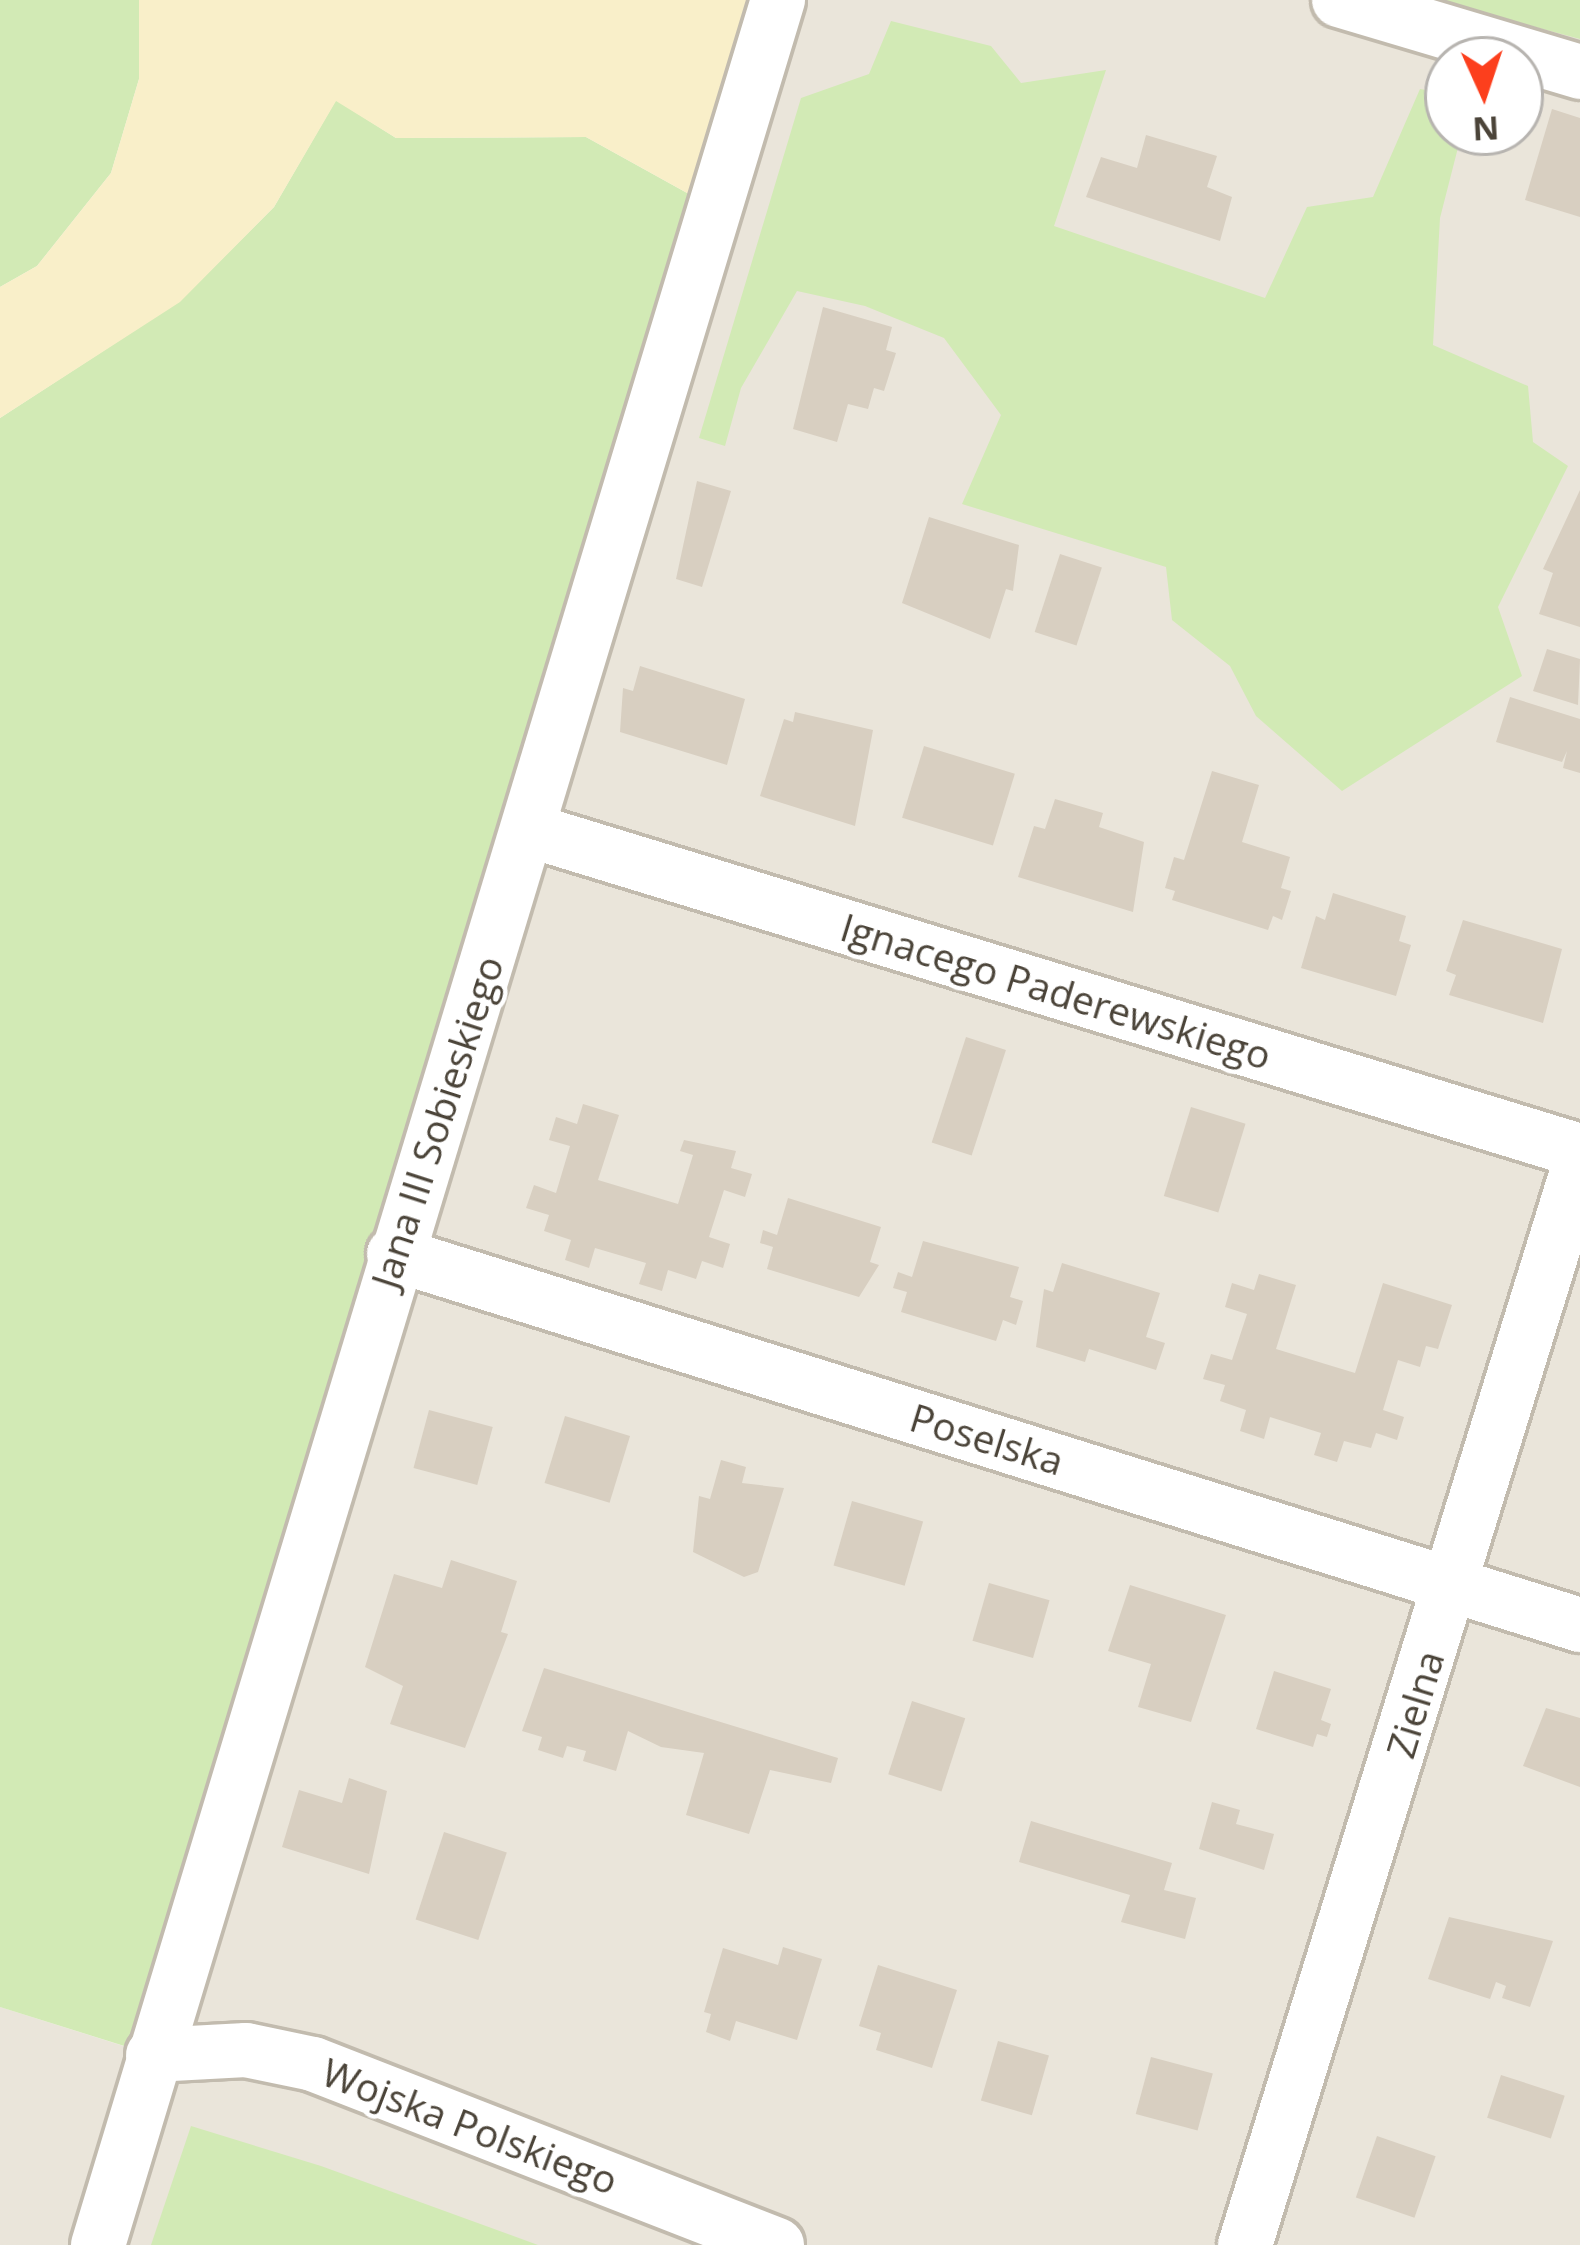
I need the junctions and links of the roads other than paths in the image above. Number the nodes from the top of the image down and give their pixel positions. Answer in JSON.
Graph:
{"nodes":[{"id":1,"x":778,"y":0,"type":"edge"},
{"id":2,"x":1339,"y":0,"type":"edge"},
{"id":3,"x":1580,"y":72,"type":"edge"},
{"id":4,"x":532,"y":831,"type":"junction"},
{"id":5,"x":1580,"y":1150,"type":"edge"},
{"id":6,"x":1580,"y":1162,"type":"edge"},
{"id":7,"x":394,"y":1254,"type":"junction"},
{"id":8,"x":1453,"y":1585,"type":"junction"},
{"id":9,"x":1580,"y":1625,"type":"edge"},
{"id":10,"x":153,"y":2055,"type":"junction"},
{"id":11,"x":98,"y":2245,"type":"edge"},
{"id":12,"x":777,"y":2245,"type":"edge"},
{"id":13,"x":1245,"y":2245,"type":"edge"}],
"edges":[{"from":1,"to":4,"type":"street","name":"Jana III Sobieskiego"},
{"from":2,"to":3,"type":"street"},
{"from":4,"to":5,"type":"street","name":"Ignacego Paderewskiego"},
{"from":4,"to":7,"type":"street","name":"Jana III Sobieskiego"},
{"from":6,"to":8,"type":"street","name":"Zielna"},
{"from":7,"to":8,"type":"street","name":"Poselska"},
{"from":7,"to":10,"type":"street","name":"Jana III Sobieskiego"},
{"from":8,"to":9,"type":"street","name":"Poselska"},
{"from":8,"to":13,"type":"street","name":"Zielna"},
{"from":10,"to":11,"type":"street","name":"Jana III Sobieskiego"},
{"from":10,"to":12,"type":"street","name":"Wojska Polskiego"}]}
